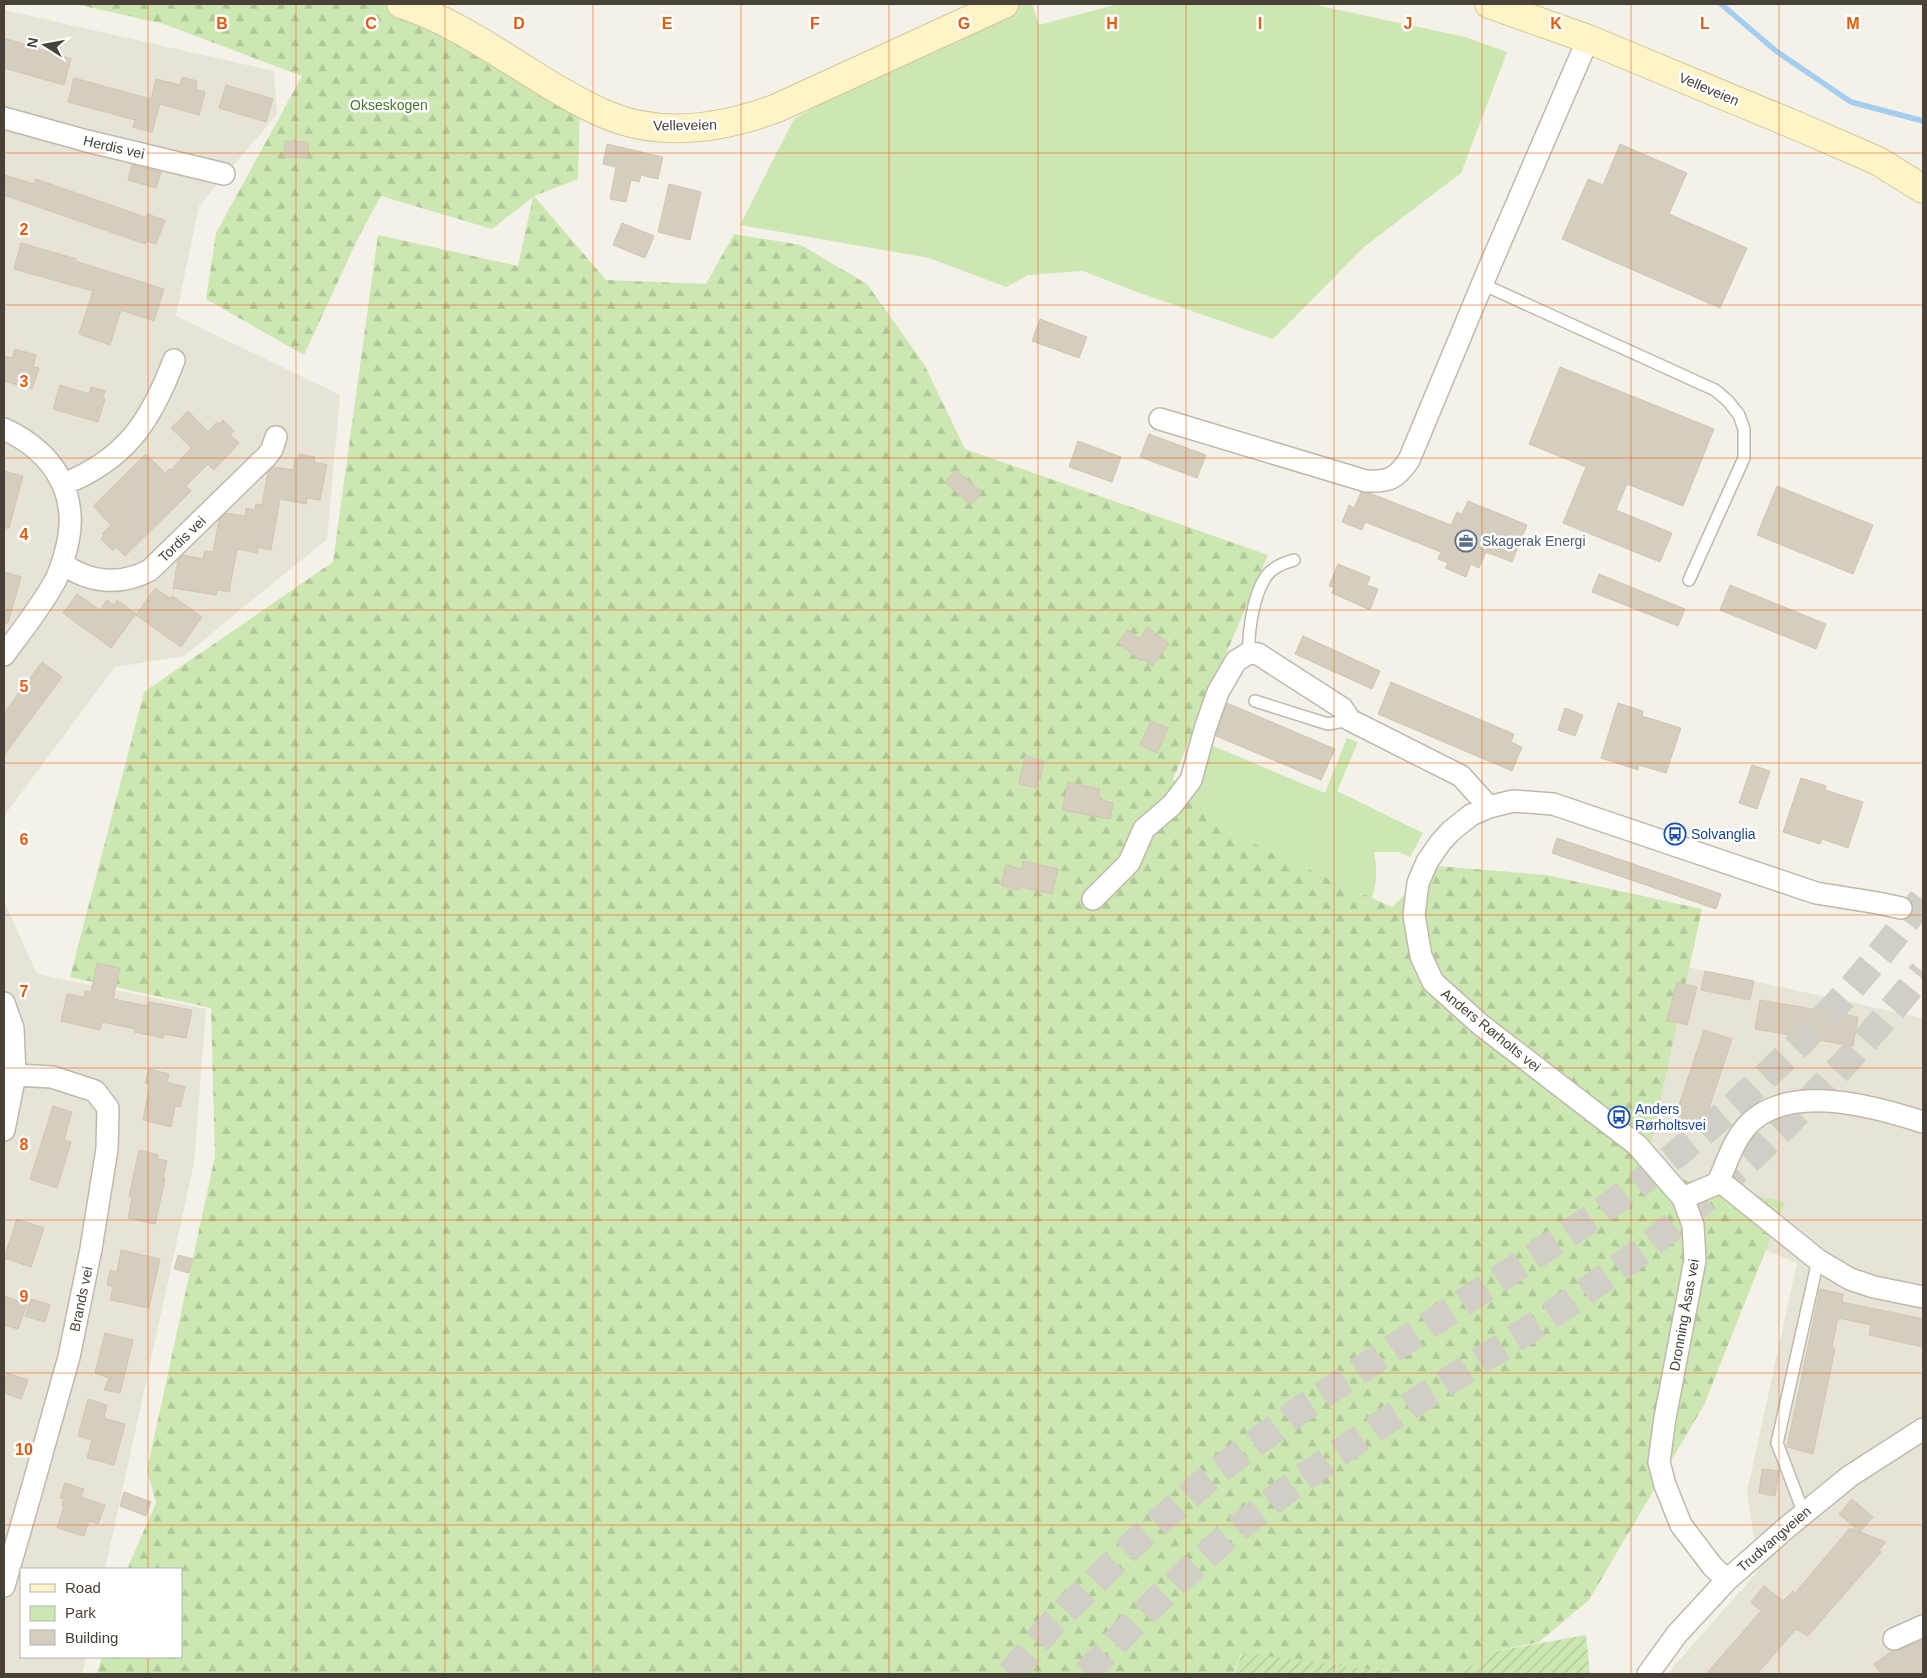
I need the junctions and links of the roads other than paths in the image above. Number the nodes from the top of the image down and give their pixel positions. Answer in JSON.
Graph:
{"nodes":[{"id":1,"x":401,"y":4,"type":"edge"},
{"id":2,"x":1004,"y":4,"type":"edge"},
{"id":3,"x":1489,"y":4,"type":"edge"},
{"id":4,"x":1588,"y":39,"type":"junction"},
{"id":5,"x":4,"y":118,"type":"edge"},
{"id":6,"x":224,"y":174,"type":"dead end"},
{"id":7,"x":1923,"y":189,"type":"edge"},
{"id":8,"x":1482,"y":284,"type":"junction"},
{"id":9,"x":174,"y":360,"type":"dead end"},
{"id":10,"x":1160,"y":419,"type":"dead end"},
{"id":11,"x":4,"y":429,"type":"edge"},
{"id":12,"x":276,"y":437,"type":"dead end"},
{"id":13,"x":64,"y":484,"type":"junction"},
{"id":14,"x":1294,"y":560,"type":"dead end"},
{"id":15,"x":62,"y":562,"type":"junction"},
{"id":16,"x":1689,"y":580,"type":"dead end"},
{"id":17,"x":1249,"y":653,"type":"junction"},
{"id":18,"x":4,"y":655,"type":"edge"},
{"id":19,"x":1255,"y":701,"type":"dead end"},
{"id":20,"x":1350,"y":720,"type":"junction"},
{"id":21,"x":1489,"y":807,"type":"junction"},
{"id":22,"x":1093,"y":900,"type":"dead end"},
{"id":23,"x":1901,"y":908,"type":"dead end"},
{"id":24,"x":4,"y":1003,"type":"edge"},
{"id":25,"x":15,"y":1075,"type":"junction"},
{"id":26,"x":1923,"y":1122,"type":"edge"},
{"id":27,"x":4,"y":1130,"type":"edge"},
{"id":28,"x":1683,"y":1198,"type":"junction"},
{"id":29,"x":1818,"y":1260,"type":"junction"},
{"id":30,"x":1923,"y":1297,"type":"edge"},
{"id":31,"x":1923,"y":1429,"type":"edge"},
{"id":32,"x":1804,"y":1514,"type":"junction"},
{"id":33,"x":1727,"y":1580,"type":"junction"},
{"id":34,"x":4,"y":1586,"type":"edge"},
{"id":35,"x":1923,"y":1626,"type":"edge"},
{"id":36,"x":1894,"y":1639,"type":"dead end"},
{"id":37,"x":1648,"y":1674,"type":"edge"}],
"edges":[{"from":1,"to":2,"type":"main road","name":"Velleveien"},
{"from":3,"to":4,"type":"main road","name":"Velleveien"},
{"from":4,"to":7,"type":"main road","name":"Velleveien"},
{"from":4,"to":8,"type":"street"},
{"from":5,"to":6,"type":"street","name":"Herdis vei"},
{"from":8,"to":10,"type":"street"},
{"from":8,"to":16,"type":"lane"},
{"from":9,"to":13,"type":"street"},
{"from":11,"to":13,"type":"street"},
{"from":12,"to":15,"type":"street","name":"Tordis vei"},
{"from":13,"to":15,"type":"street"},
{"from":14,"to":17,"type":"lane"},
{"from":15,"to":18,"type":"street"},
{"from":17,"to":20,"type":"street"},
{"from":17,"to":22,"type":"street"},
{"from":19,"to":20,"type":"lane"},
{"from":20,"to":21,"type":"street"},
{"from":21,"to":23,"type":"street","name":"Anders Rørholts vei"},
{"from":21,"to":28,"type":"street","name":"Anders Rørholts vei"},
{"from":24,"to":25,"type":"street"},
{"from":25,"to":27,"type":"street"},
{"from":25,"to":34,"type":"street","name":"Brands vei"},
{"from":26,"to":28,"type":"street"},
{"from":28,"to":29,"type":"street"},
{"from":28,"to":33,"type":"street","name":"Dronning Åsas vei"},
{"from":29,"to":30,"type":"street"},
{"from":29,"to":32,"type":"lane"},
{"from":31,"to":32,"type":"street","name":"Trudvangveien"},
{"from":32,"to":33,"type":"street","name":"Trudvangveien"},
{"from":33,"to":37,"type":"street","name":"Trudvangveien"},
{"from":35,"to":36,"type":"street"}]}
